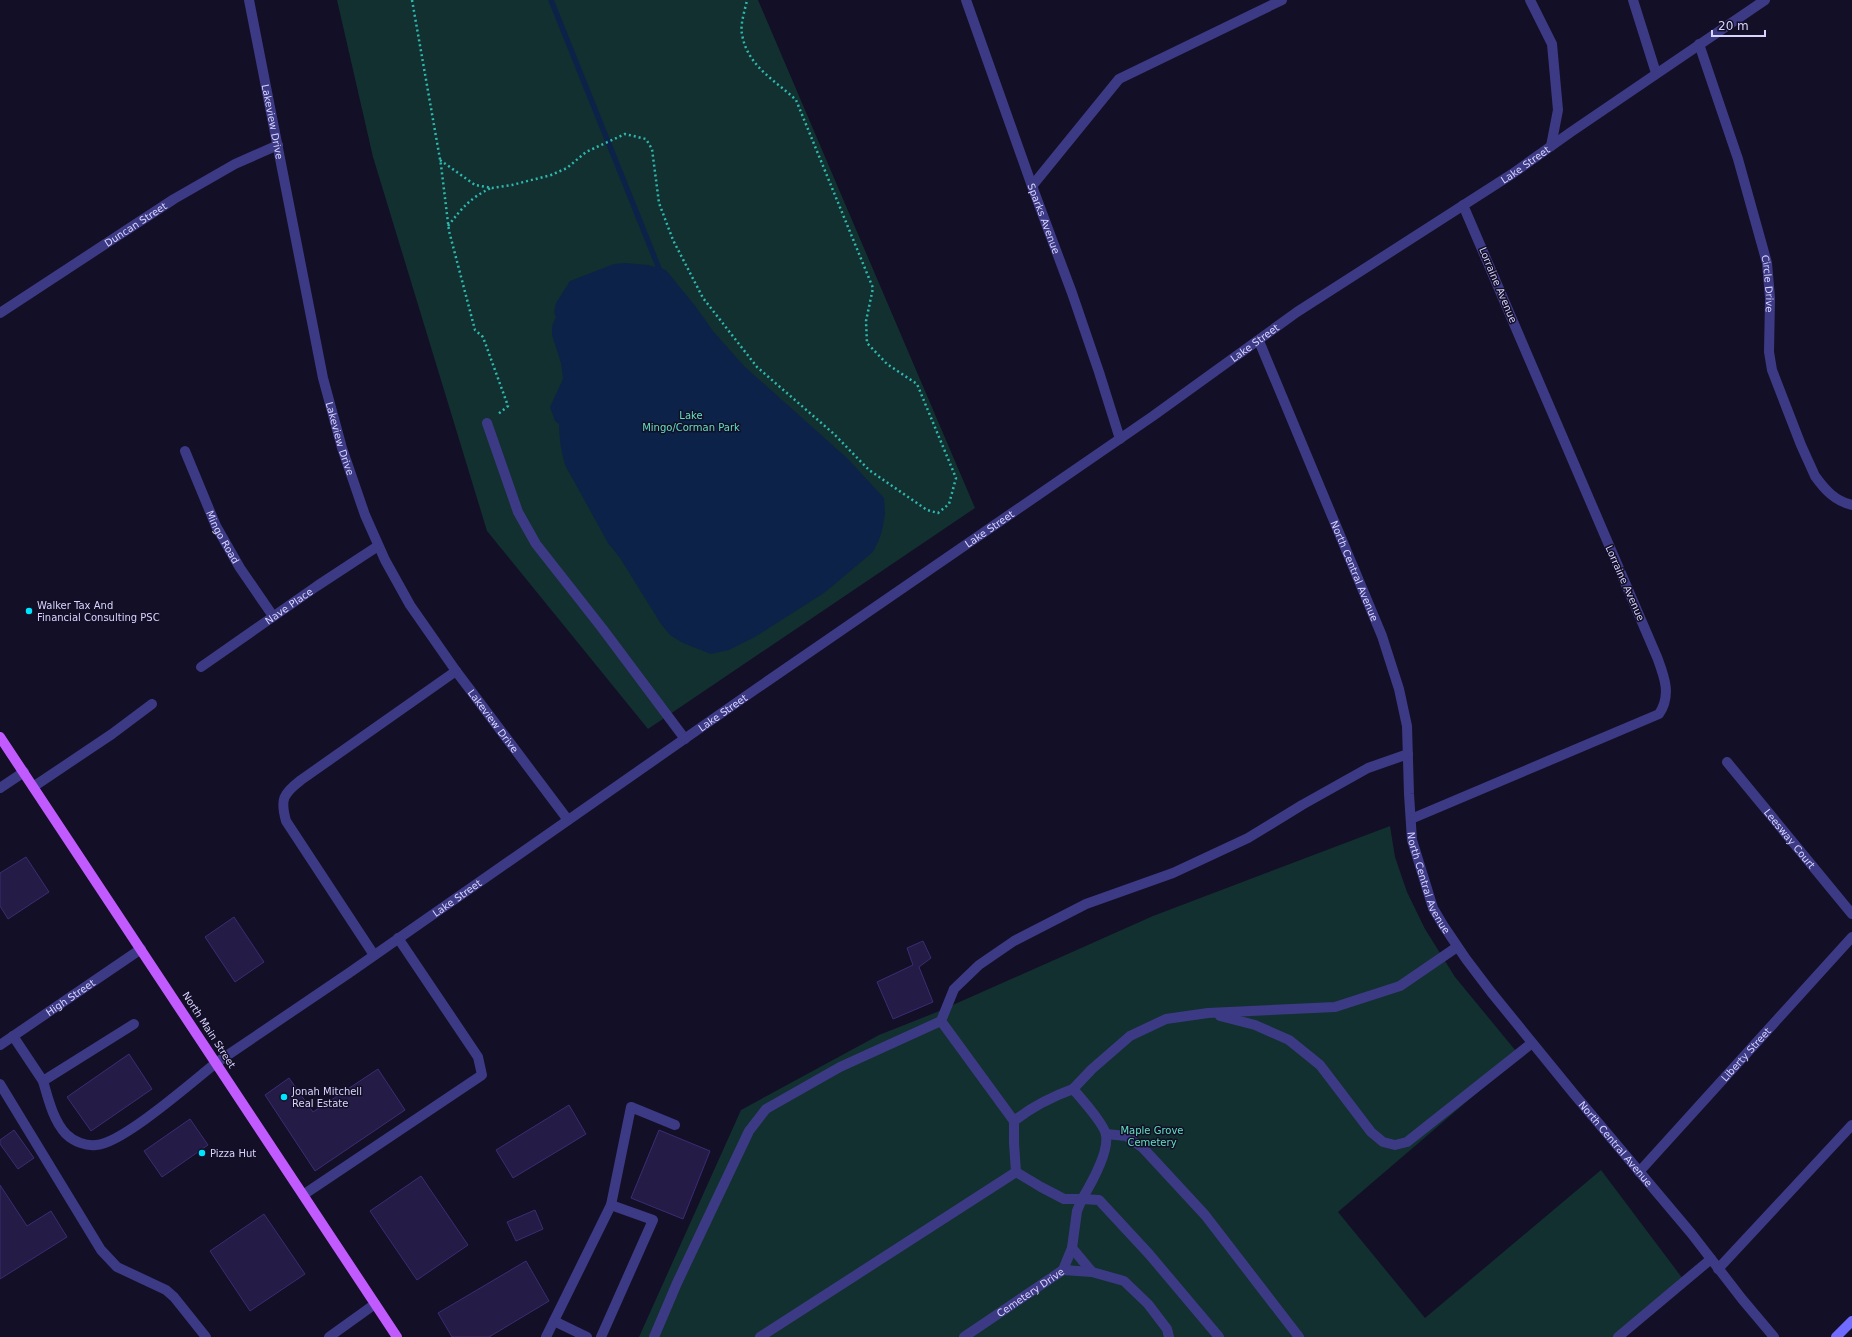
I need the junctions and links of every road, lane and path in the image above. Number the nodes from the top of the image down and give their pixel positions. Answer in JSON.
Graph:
{"nodes":[{"id":1,"x":249,"y":0,"type":"edge"},
{"id":2,"x":412,"y":0,"type":"edge"},
{"id":3,"x":747,"y":0,"type":"edge"},
{"id":4,"x":966,"y":0,"type":"edge"},
{"id":5,"x":1282,"y":0,"type":"edge"},
{"id":6,"x":1530,"y":0,"type":"edge"},
{"id":7,"x":1633,"y":0,"type":"edge"},
{"id":8,"x":1765,"y":0,"type":"edge"},
{"id":9,"x":1699,"y":44,"type":"junction"},
{"id":10,"x":1656,"y":73,"type":"junction"},
{"id":11,"x":278,"y":145,"type":"junction"},
{"id":12,"x":1552,"y":146,"type":"junction"},
{"id":13,"x":440,"y":160,"type":"junction"},
{"id":14,"x":1032,"y":186,"type":"junction"},
{"id":15,"x":492,"y":188,"type":"junction"},
{"id":16,"x":1463,"y":205,"type":"junction"},
{"id":17,"x":448,"y":226,"type":"junction"},
{"id":18,"x":0,"y":314,"type":"edge"},
{"id":19,"x":1258,"y":341,"type":"junction"},
{"id":20,"x":487,"y":423,"type":"joint"},
{"id":21,"x":1120,"y":439,"type":"junction"},
{"id":22,"x":185,"y":451,"type":"dead end"},
{"id":23,"x":1852,"y":505,"type":"edge"},
{"id":24,"x":378,"y":546,"type":"junction"},
{"id":25,"x":273,"y":616,"type":"junction"},
{"id":26,"x":201,"y":667,"type":"dead end"},
{"id":27,"x":456,"y":671,"type":"junction"},
{"id":28,"x":152,"y":704,"type":"dead end"},
{"id":29,"x":0,"y":737,"type":"edge"},
{"id":30,"x":685,"y":738,"type":"junction"},
{"id":31,"x":1408,"y":754,"type":"junction"},
{"id":32,"x":1727,"y":762,"type":"dead end"},
{"id":33,"x":24,"y":772,"type":"junction"},
{"id":34,"x":33,"y":787,"type":"junction"},
{"id":35,"x":0,"y":788,"type":"edge"},
{"id":36,"x":1411,"y":819,"type":"junction"},
{"id":37,"x":568,"y":820,"type":"junction"},
{"id":38,"x":1852,"y":914,"type":"edge"},
{"id":39,"x":1852,"y":937,"type":"edge"},
{"id":40,"x":398,"y":938,"type":"junction"},
{"id":41,"x":1457,"y":947,"type":"junction"},
{"id":42,"x":141,"y":949,"type":"junction"},
{"id":43,"x":374,"y":955,"type":"junction"},
{"id":44,"x":1208,"y":1013,"type":"junction"},
{"id":45,"x":942,"y":1021,"type":"junction"},
{"id":46,"x":134,"y":1024,"type":"dead end"},
{"id":47,"x":13,"y":1036,"type":"junction"},
{"id":48,"x":1532,"y":1043,"type":"junction"},
{"id":49,"x":0,"y":1045,"type":"edge"},
{"id":50,"x":216,"y":1062,"type":"junction"},
{"id":51,"x":43,"y":1081,"type":"junction"},
{"id":52,"x":0,"y":1084,"type":"edge"},
{"id":53,"x":1073,"y":1089,"type":"junction"},
{"id":54,"x":1014,"y":1121,"type":"junction"},
{"id":55,"x":676,"y":1125,"type":"dead end"},
{"id":56,"x":1852,"y":1125,"type":"edge"},
{"id":57,"x":1106,"y":1134,"type":"junction"},
{"id":58,"x":1016,"y":1172,"type":"junction"},
{"id":59,"x":1639,"y":1172,"type":"junction"},
{"id":60,"x":303,"y":1195,"type":"junction"},
{"id":61,"x":1082,"y":1199,"type":"junction"},
{"id":62,"x":611,"y":1205,"type":"junction"},
{"id":63,"x":1072,"y":1248,"type":"junction"},
{"id":64,"x":1711,"y":1260,"type":"junction"},
{"id":65,"x":1718,"y":1269,"type":"junction"},
{"id":66,"x":1062,"y":1270,"type":"junction"},
{"id":67,"x":1092,"y":1272,"type":"junction"},
{"id":68,"x":375,"y":1304,"type":"junction"},
{"id":69,"x":554,"y":1321,"type":"junction"},
{"id":70,"x":1852,"y":1321,"type":"edge"},
{"id":71,"x":206,"y":1337,"type":"edge"},
{"id":72,"x":329,"y":1337,"type":"edge"},
{"id":73,"x":397,"y":1337,"type":"edge"},
{"id":74,"x":546,"y":1337,"type":"edge"},
{"id":75,"x":587,"y":1337,"type":"edge"},
{"id":76,"x":601,"y":1337,"type":"edge"},
{"id":77,"x":654,"y":1337,"type":"edge"},
{"id":78,"x":760,"y":1337,"type":"edge"},
{"id":79,"x":964,"y":1337,"type":"edge"},
{"id":80,"x":1169,"y":1337,"type":"edge"},
{"id":81,"x":1219,"y":1337,"type":"edge"},
{"id":82,"x":1299,"y":1337,"type":"edge"},
{"id":83,"x":1618,"y":1337,"type":"edge"},
{"id":84,"x":1774,"y":1337,"type":"edge"},
{"id":85,"x":1836,"y":1337,"type":"edge"}],
"edges":[{"from":1,"to":11,"type":"street","name":"Lakeview Drive"},
{"from":2,"to":13,"type":"path"},
{"from":3,"to":15,"type":"path"},
{"from":4,"to":14,"type":"street","name":"Sparks Avenue"},
{"from":5,"to":14,"type":"street"},
{"from":6,"to":12,"type":"street"},
{"from":7,"to":10,"type":"street"},
{"from":8,"to":9,"type":"street","name":"Lake Street"},
{"from":9,"to":10,"type":"street","name":"Lake Street"},
{"from":9,"to":23,"type":"street","name":"Circle Drive"},
{"from":10,"to":12,"type":"street","name":"Lake Street"},
{"from":11,"to":18,"type":"street","name":"Duncan Street"},
{"from":11,"to":24,"type":"street","name":"Lakeview Drive"},
{"from":12,"to":16,"type":"street","name":"Lake Street"},
{"from":13,"to":15,"type":"path"},
{"from":13,"to":17,"type":"path"},
{"from":14,"to":21,"type":"street","name":"Sparks Avenue"},
{"from":15,"to":17,"type":"path"},
{"from":16,"to":19,"type":"street","name":"Lake Street"},
{"from":16,"to":36,"type":"street","name":"Lorraine Avenue"},
{"from":17,"to":20,"type":"path"},
{"from":19,"to":21,"type":"street","name":"Lake Street"},
{"from":19,"to":31,"type":"street","name":"North Central Avenue"},
{"from":20,"to":30,"type":"street"},
{"from":21,"to":30,"type":"street","name":"Lake Street"},
{"from":22,"to":25,"type":"street","name":"Mingo Road"},
{"from":24,"to":25,"type":"street","name":"Nave Place"},
{"from":24,"to":27,"type":"street","name":"Lakeview Drive"},
{"from":25,"to":26,"type":"street","name":"Nave Place"},
{"from":27,"to":37,"type":"street","name":"Lakeview Drive"},
{"from":27,"to":43,"type":"street"},
{"from":28,"to":34,"type":"street"},
{"from":29,"to":33,"type":"main road","name":"North Main Street"},
{"from":30,"to":37,"type":"street","name":"Lake Street"},
{"from":31,"to":36,"type":"street","name":"North Central Avenue"},
{"from":31,"to":45,"type":"street"},
{"from":32,"to":38,"type":"street","name":"Leesway Court"},
{"from":33,"to":34,"type":"main road","name":"North Main Street"},
{"from":33,"to":35,"type":"street"},
{"from":34,"to":42,"type":"main road","name":"North Main Street"},
{"from":36,"to":41,"type":"street","name":"North Central Avenue"},
{"from":37,"to":40,"type":"street","name":"Lake Street"},
{"from":39,"to":59,"type":"street","name":"Liberty Street"},
{"from":40,"to":43,"type":"street","name":"Lake Street"},
{"from":40,"to":60,"type":"street"},
{"from":41,"to":44,"type":"street"},
{"from":41,"to":48,"type":"street","name":"North Central Avenue"},
{"from":42,"to":47,"type":"street","name":"High Street"},
{"from":42,"to":50,"type":"main road","name":"North Main Street"},
{"from":43,"to":50,"type":"street","name":"Lake Street"},
{"from":44,"to":48,"type":"street"},
{"from":44,"to":53,"type":"street"},
{"from":45,"to":54,"type":"street"},
{"from":45,"to":77,"type":"street"},
{"from":46,"to":51,"type":"street"},
{"from":47,"to":49,"type":"street","name":"High Street"},
{"from":47,"to":51,"type":"street","name":"Lake Street"},
{"from":48,"to":59,"type":"street","name":"North Central Avenue"},
{"from":50,"to":51,"type":"street","name":"Lake Street"},
{"from":50,"to":60,"type":"main road","name":"North Main Street"},
{"from":52,"to":71,"type":"street"},
{"from":53,"to":54,"type":"street"},
{"from":53,"to":57,"type":"street"},
{"from":54,"to":58,"type":"street"},
{"from":55,"to":62,"type":"street"},
{"from":56,"to":65,"type":"street"},
{"from":57,"to":61,"type":"street"},
{"from":57,"to":82,"type":"street"},
{"from":58,"to":61,"type":"street"},
{"from":58,"to":78,"type":"street"},
{"from":59,"to":64,"type":"street","name":"North Central Avenue"},
{"from":60,"to":68,"type":"main road","name":"North Main Street"},
{"from":61,"to":63,"type":"street"},
{"from":61,"to":81,"type":"street"},
{"from":62,"to":69,"type":"street"},
{"from":62,"to":76,"type":"street"},
{"from":63,"to":66,"type":"street"},
{"from":63,"to":67,"type":"street"},
{"from":64,"to":65,"type":"street","name":"North Central Avenue"},
{"from":64,"to":83,"type":"street"},
{"from":65,"to":84,"type":"street","name":"North Central Avenue"},
{"from":66,"to":67,"type":"street","name":"Cemetery Drive"},
{"from":66,"to":79,"type":"street","name":"Cemetery Drive"},
{"from":67,"to":80,"type":"street","name":"Cemetery Drive"},
{"from":68,"to":72,"type":"street"},
{"from":68,"to":73,"type":"main road","name":"North Main Street"},
{"from":69,"to":74,"type":"street"},
{"from":69,"to":75,"type":"street"},
{"from":70,"to":85,"type":"main road"}]}
